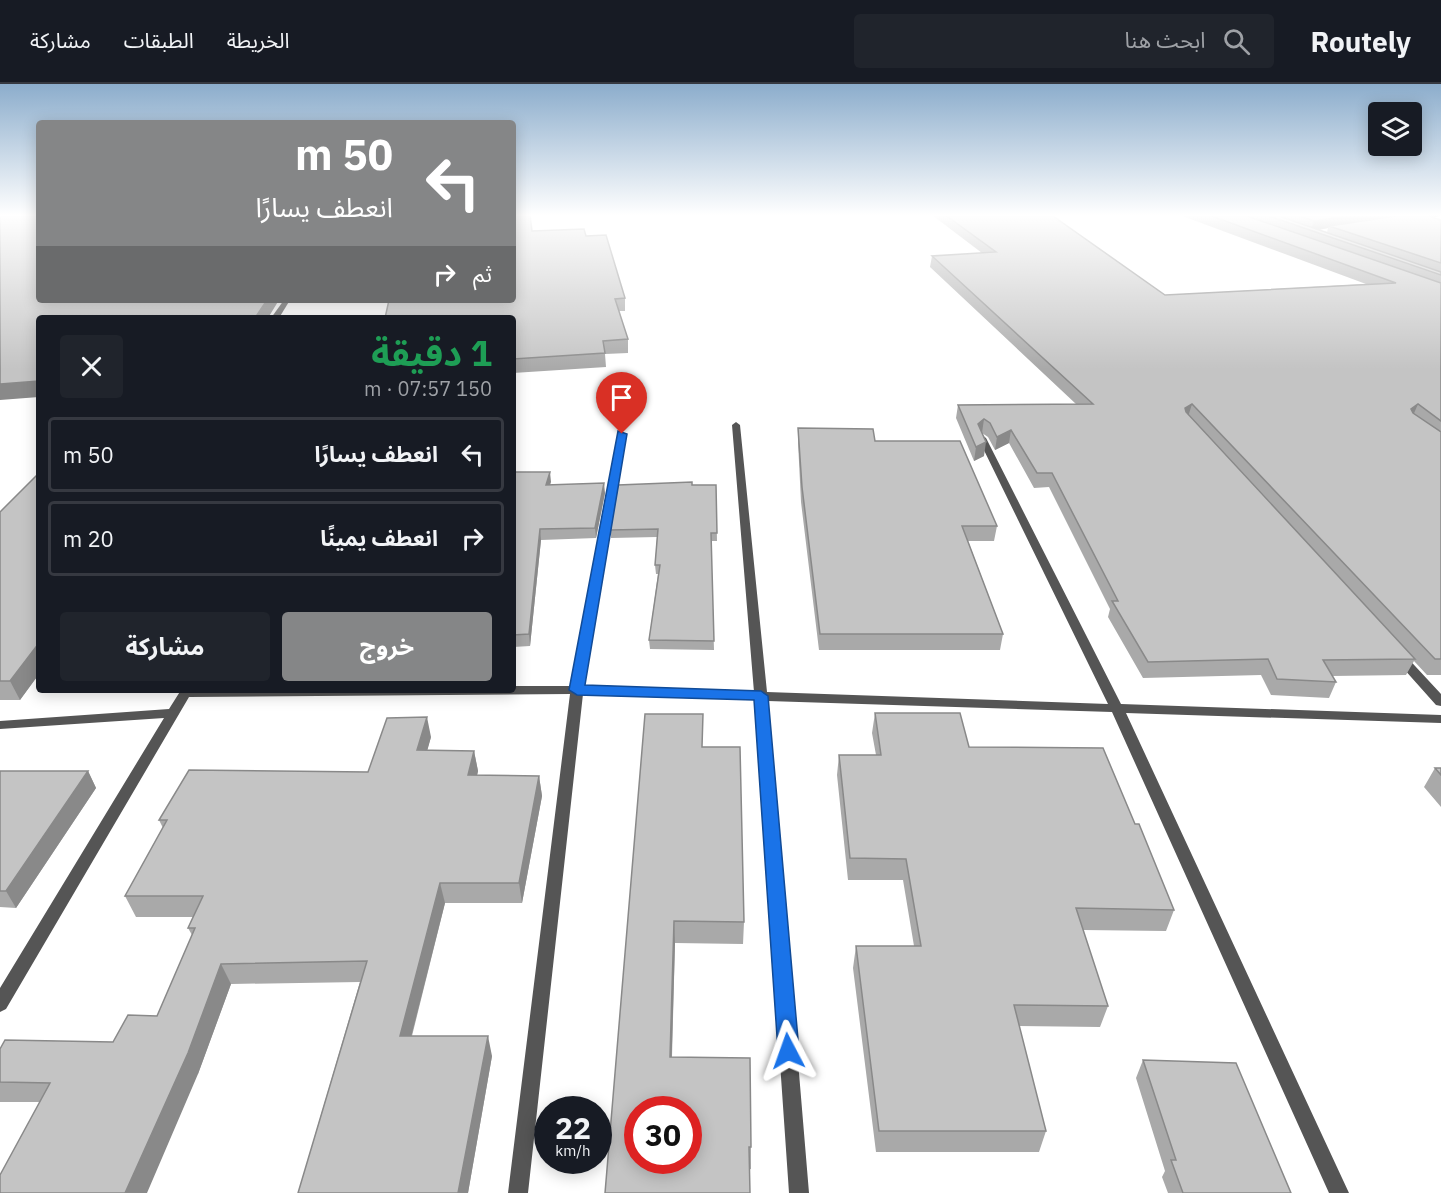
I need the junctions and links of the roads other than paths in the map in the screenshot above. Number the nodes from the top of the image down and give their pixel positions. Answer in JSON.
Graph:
{"nodes":[{"id":1,"x":736,"y":425,"type":"dead end"},
{"id":2,"x":622,"y":434,"type":"dead end"},
{"id":3,"x":982,"y":438,"type":"edge"},
{"id":4,"x":1393,"y":650,"type":"edge"},
{"id":5,"x":516,"y":690,"type":"edge"},
{"id":6,"x":577,"y":690,"type":"junction"},
{"id":7,"x":185,"y":693,"type":"edge"},
{"id":8,"x":761,"y":696,"type":"junction"},
{"id":9,"x":1441,"y":702,"type":"edge"},
{"id":10,"x":1118,"y":710,"type":"junction"},
{"id":11,"x":173,"y":713,"type":"junction"},
{"id":12,"x":1441,"y":719,"type":"edge"},
{"id":13,"x":0,"y":725,"type":"edge"},
{"id":14,"x":0,"y":1004,"type":"edge"},
{"id":15,"x":518,"y":1193,"type":"edge"},
{"id":16,"x":799,"y":1193,"type":"edge"},
{"id":17,"x":1339,"y":1193,"type":"edge"}],
"edges":[{"from":1,"to":8,"type":"street"},
{"from":2,"to":6,"type":"street"},
{"from":3,"to":10,"type":"street"},
{"from":4,"to":9,"type":"street"},
{"from":5,"to":6,"type":"street"},
{"from":6,"to":8,"type":"street"},
{"from":6,"to":15,"type":"street"},
{"from":7,"to":11,"type":"street"},
{"from":8,"to":10,"type":"street"},
{"from":8,"to":16,"type":"street"},
{"from":10,"to":12,"type":"street"},
{"from":10,"to":17,"type":"street"},
{"from":11,"to":13,"type":"street"},
{"from":11,"to":14,"type":"street"}]}
